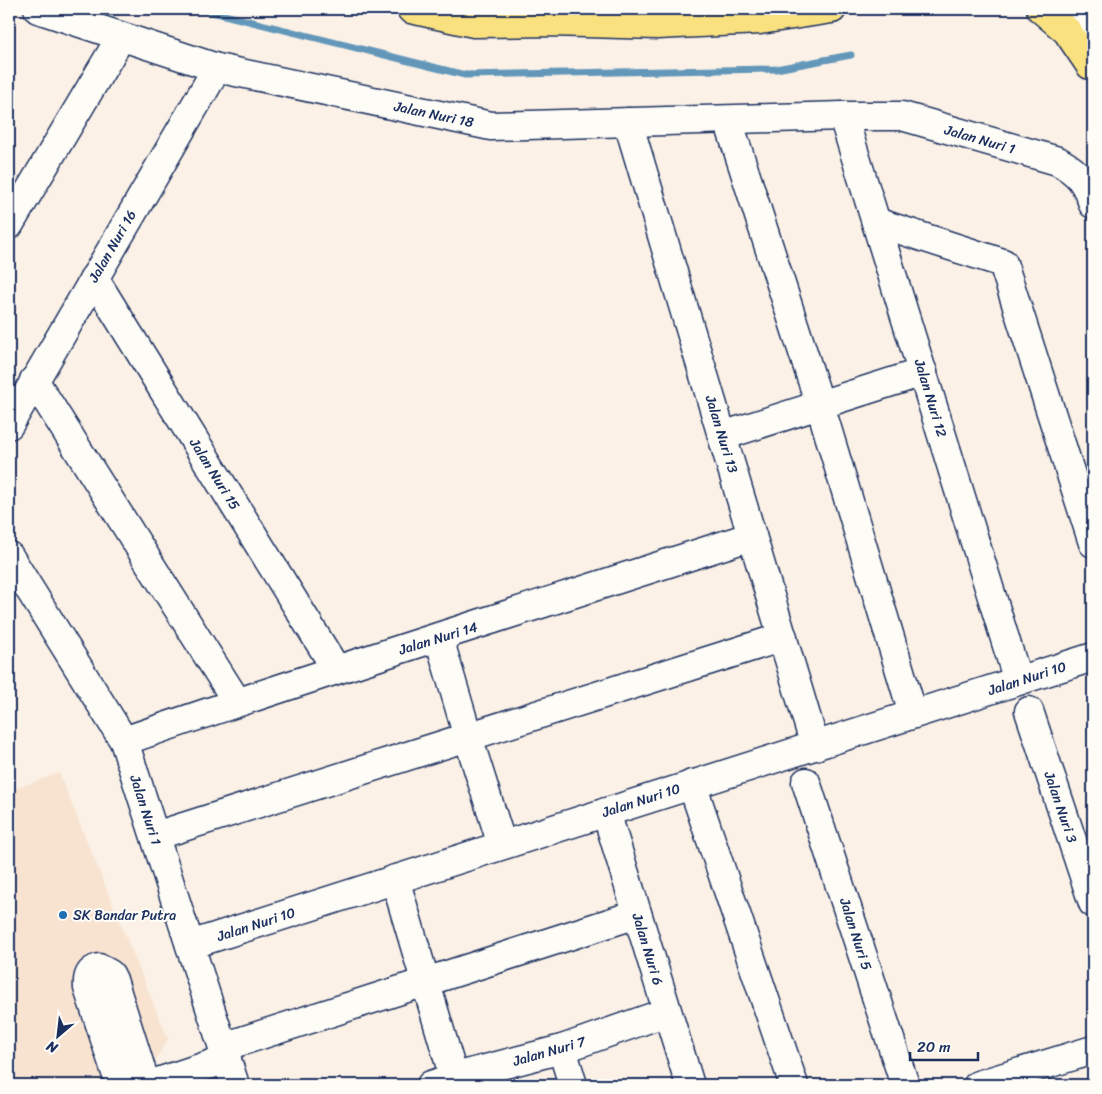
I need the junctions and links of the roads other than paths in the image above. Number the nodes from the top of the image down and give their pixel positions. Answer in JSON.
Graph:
{"nodes":[{"id":1,"x":38,"y":9,"type":"edge"},
{"id":2,"x":411,"y":9,"type":"edge"},
{"id":3,"x":832,"y":9,"type":"edge"},
{"id":4,"x":1041,"y":9,"type":"edge"},
{"id":5,"x":1073,"y":9,"type":"edge"},
{"id":6,"x":121,"y":37,"type":"junction"},
{"id":7,"x":217,"y":68,"type":"junction"},
{"id":8,"x":1091,"y":68,"type":"edge"},
{"id":9,"x":843,"y":116,"type":"junction"},
{"id":10,"x":728,"y":120,"type":"junction"},
{"id":11,"x":628,"y":122,"type":"junction"},
{"id":12,"x":1093,"y":204,"type":"edge"},
{"id":13,"x":876,"y":222,"type":"junction"},
{"id":14,"x":9,"y":226,"type":"edge"},
{"id":15,"x":94,"y":278,"type":"junction"},
{"id":16,"x":923,"y":372,"type":"junction"},
{"id":17,"x":34,"y":380,"type":"junction"},
{"id":18,"x":820,"y":405,"type":"junction"},
{"id":19,"x":9,"y":425,"type":"edge"},
{"id":20,"x":722,"y":436,"type":"junction"},
{"id":21,"x":752,"y":536,"type":"junction"},
{"id":22,"x":1093,"y":543,"type":"edge"},
{"id":23,"x":9,"y":556,"type":"edge"},
{"id":24,"x":783,"y":637,"type":"junction"},
{"id":25,"x":439,"y":638,"type":"junction"},
{"id":26,"x":1093,"y":657,"type":"edge"},
{"id":27,"x":336,"y":669,"type":"junction"},
{"id":28,"x":1018,"y":681,"type":"junction"},
{"id":29,"x":237,"y":702,"type":"junction"},
{"id":30,"x":1028,"y":711,"type":"dead end"},
{"id":31,"x":913,"y":714,"type":"junction"},
{"id":32,"x":468,"y":737,"type":"junction"},
{"id":33,"x":124,"y":741,"type":"junction"},
{"id":34,"x":816,"y":746,"type":"junction"},
{"id":35,"x":806,"y":782,"type":"dead end"},
{"id":36,"x":692,"y":784,"type":"junction"},
{"id":37,"x":606,"y":812,"type":"junction"},
{"id":38,"x":155,"y":836,"type":"junction"},
{"id":39,"x":502,"y":845,"type":"junction"},
{"id":40,"x":395,"y":879,"type":"junction"},
{"id":41,"x":1093,"y":903,"type":"edge"},
{"id":42,"x":637,"y":914,"type":"junction"},
{"id":43,"x":190,"y":945,"type":"junction"},
{"id":44,"x":426,"y":982,"type":"junction"},
{"id":45,"x":667,"y":1012,"type":"junction"},
{"id":46,"x":562,"y":1049,"type":"junction"},
{"id":47,"x":1093,"y":1050,"type":"edge"},
{"id":48,"x":225,"y":1053,"type":"junction"},
{"id":49,"x":451,"y":1081,"type":"edge"},
{"id":50,"x":120,"y":1085,"type":"edge"},
{"id":51,"x":147,"y":1085,"type":"edge"},
{"id":52,"x":235,"y":1085,"type":"edge"},
{"id":53,"x":573,"y":1085,"type":"edge"},
{"id":54,"x":690,"y":1085,"type":"edge"},
{"id":55,"x":794,"y":1085,"type":"edge"},
{"id":56,"x":905,"y":1085,"type":"edge"},
{"id":57,"x":978,"y":1085,"type":"edge"}],
"edges":[{"from":1,"to":6,"type":"street","name":"Jalan Nuri 18"},
{"from":2,"to":3,"type":"main road"},
{"from":4,"to":8,"type":"main road"},
{"from":5,"to":8,"type":"street"},
{"from":6,"to":7,"type":"street","name":"Jalan Nuri 18"},
{"from":6,"to":14,"type":"street"},
{"from":7,"to":11,"type":"street","name":"Jalan Nuri 18"},
{"from":7,"to":15,"type":"street","name":"Jalan Nuri 16"},
{"from":9,"to":10,"type":"street","name":"Jalan Nuri 18"},
{"from":9,"to":12,"type":"street","name":"Jalan Nuri 1"},
{"from":9,"to":13,"type":"street","name":"Jalan Nuri 12"},
{"from":10,"to":11,"type":"street","name":"Jalan Nuri 18"},
{"from":10,"to":18,"type":"street"},
{"from":11,"to":20,"type":"street","name":"Jalan Nuri 13"},
{"from":13,"to":16,"type":"street","name":"Jalan Nuri 12"},
{"from":13,"to":22,"type":"street"},
{"from":15,"to":17,"type":"street","name":"Jalan Nuri 16"},
{"from":15,"to":27,"type":"street","name":"Jalan Nuri 15"},
{"from":16,"to":18,"type":"street"},
{"from":16,"to":28,"type":"street","name":"Jalan Nuri 12"},
{"from":17,"to":19,"type":"street","name":"Jalan Nuri 16"},
{"from":17,"to":29,"type":"street"},
{"from":18,"to":20,"type":"street"},
{"from":18,"to":31,"type":"street"},
{"from":20,"to":21,"type":"street","name":"Jalan Nuri 13"},
{"from":21,"to":24,"type":"street","name":"Jalan Nuri 13"},
{"from":21,"to":25,"type":"street","name":"Jalan Nuri 14"},
{"from":23,"to":33,"type":"street","name":"Jalan Nuri 1"},
{"from":24,"to":32,"type":"street"},
{"from":24,"to":34,"type":"street","name":"Jalan Nuri 13"},
{"from":25,"to":27,"type":"street","name":"Jalan Nuri 14"},
{"from":25,"to":32,"type":"street"},
{"from":26,"to":28,"type":"street","name":"Jalan Nuri 10"},
{"from":27,"to":29,"type":"street","name":"Jalan Nuri 14"},
{"from":28,"to":31,"type":"street","name":"Jalan Nuri 10"},
{"from":29,"to":33,"type":"street","name":"Jalan Nuri 14"},
{"from":30,"to":41,"type":"street","name":"Jalan Nuri 3"},
{"from":31,"to":34,"type":"street","name":"Jalan Nuri 10"},
{"from":32,"to":38,"type":"street"},
{"from":32,"to":39,"type":"street"},
{"from":33,"to":38,"type":"street","name":"Jalan Nuri 1"},
{"from":34,"to":36,"type":"street","name":"Jalan Nuri 10"},
{"from":35,"to":56,"type":"street","name":"Jalan Nuri 5"},
{"from":36,"to":37,"type":"street","name":"Jalan Nuri 10"},
{"from":36,"to":55,"type":"street"},
{"from":37,"to":39,"type":"street","name":"Jalan Nuri 10"},
{"from":37,"to":42,"type":"street","name":"Jalan Nuri 6"},
{"from":38,"to":43,"type":"street","name":"Jalan Nuri 1"},
{"from":39,"to":40,"type":"street","name":"Jalan Nuri 10"},
{"from":40,"to":43,"type":"street","name":"Jalan Nuri 10"},
{"from":40,"to":44,"type":"street"},
{"from":42,"to":44,"type":"street"},
{"from":42,"to":45,"type":"street","name":"Jalan Nuri 6"},
{"from":43,"to":48,"type":"street","name":"Jalan Nuri 1"},
{"from":44,"to":48,"type":"street"},
{"from":44,"to":49,"type":"street"},
{"from":45,"to":46,"type":"street","name":"Jalan Nuri 7"},
{"from":45,"to":54,"type":"street","name":"Jalan Nuri 6"},
{"from":46,"to":49,"type":"street","name":"Jalan Nuri 7"},
{"from":46,"to":53,"type":"street"},
{"from":47,"to":57,"type":"street"},
{"from":48,"to":51,"type":"street"},
{"from":48,"to":52,"type":"street","name":"Jalan Nuri 1"},
{"from":50,"to":51,"type":"street"}]}
